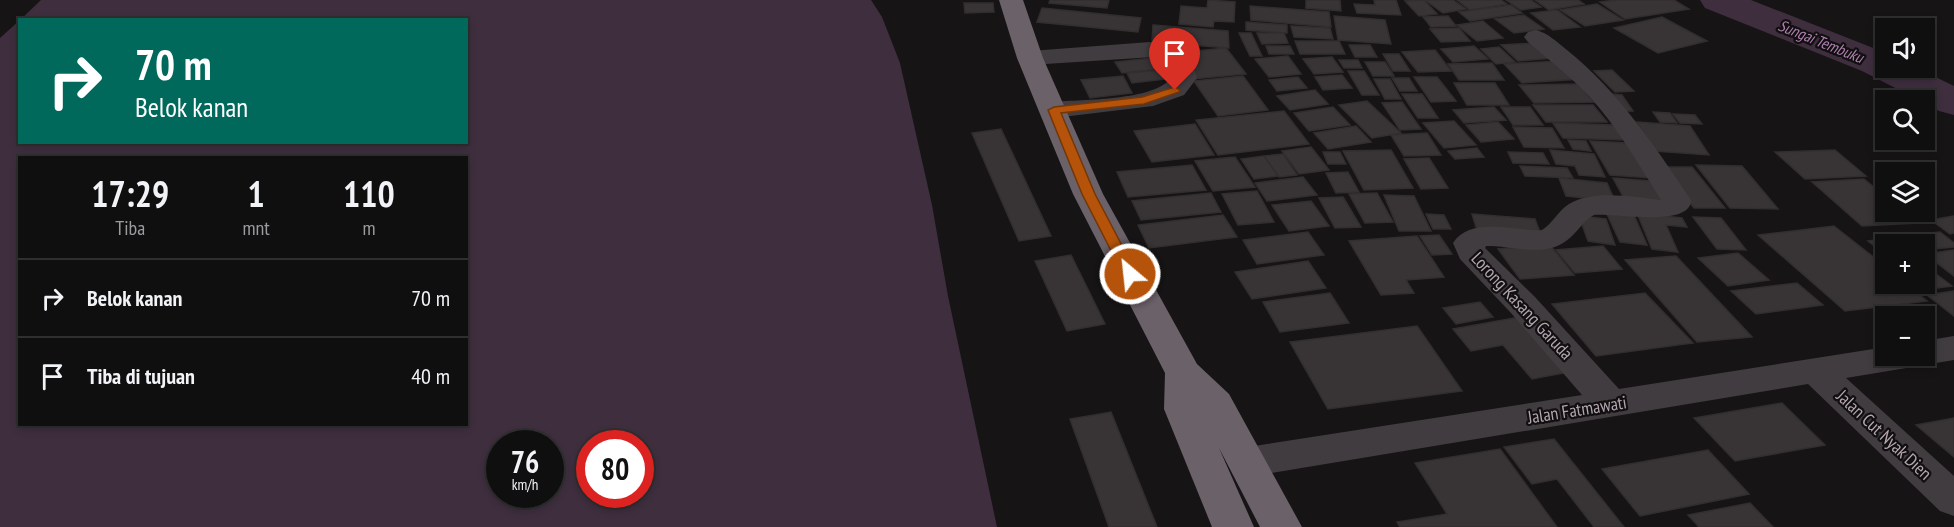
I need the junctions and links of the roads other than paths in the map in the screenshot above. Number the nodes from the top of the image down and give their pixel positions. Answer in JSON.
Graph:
{"nodes":[{"id":1,"x":1011,"y":0,"type":"edge"},
{"id":2,"x":1536,"y":37,"type":"dead end"},
{"id":3,"x":1030,"y":58,"type":"junction"},
{"id":4,"x":1054,"y":110,"type":"junction"},
{"id":5,"x":1954,"y":348,"type":"edge"},
{"id":6,"x":1935,"y":351,"type":"edge"},
{"id":7,"x":1875,"y":360,"type":"edge"},
{"id":8,"x":1814,"y":369,"type":"junction"},
{"id":9,"x":1183,"y":374,"type":"junction"},
{"id":10,"x":1611,"y":404,"type":"junction"},
{"id":11,"x":1248,"y":462,"type":"junction"},
{"id":12,"x":1954,"y":501,"type":"edge"},
{"id":13,"x":1233,"y":527,"type":"edge"},
{"id":14,"x":1281,"y":527,"type":"edge"}],
"edges":[{"from":1,"to":3,"type":"highway"},
{"from":2,"to":10,"type":"street","name":"Lorong Kasang Garuda"},
{"from":3,"to":4,"type":"highway"},
{"from":3,"to":4,"type":"street"},
{"from":4,"to":9,"type":"highway"},
{"from":5,"to":6,"type":"street"},
{"from":7,"to":8,"type":"street","name":"Jalan Fatmawati"},
{"from":8,"to":10,"type":"street","name":"Jalan Fatmawati"},
{"from":8,"to":12,"type":"street","name":"Jalan Cut Nyak Dien"},
{"from":9,"to":11,"type":"highway"},
{"from":9,"to":13,"type":"highway"},
{"from":10,"to":11,"type":"street","name":"Jalan Fatmawati"},
{"from":11,"to":14,"type":"highway"}]}
